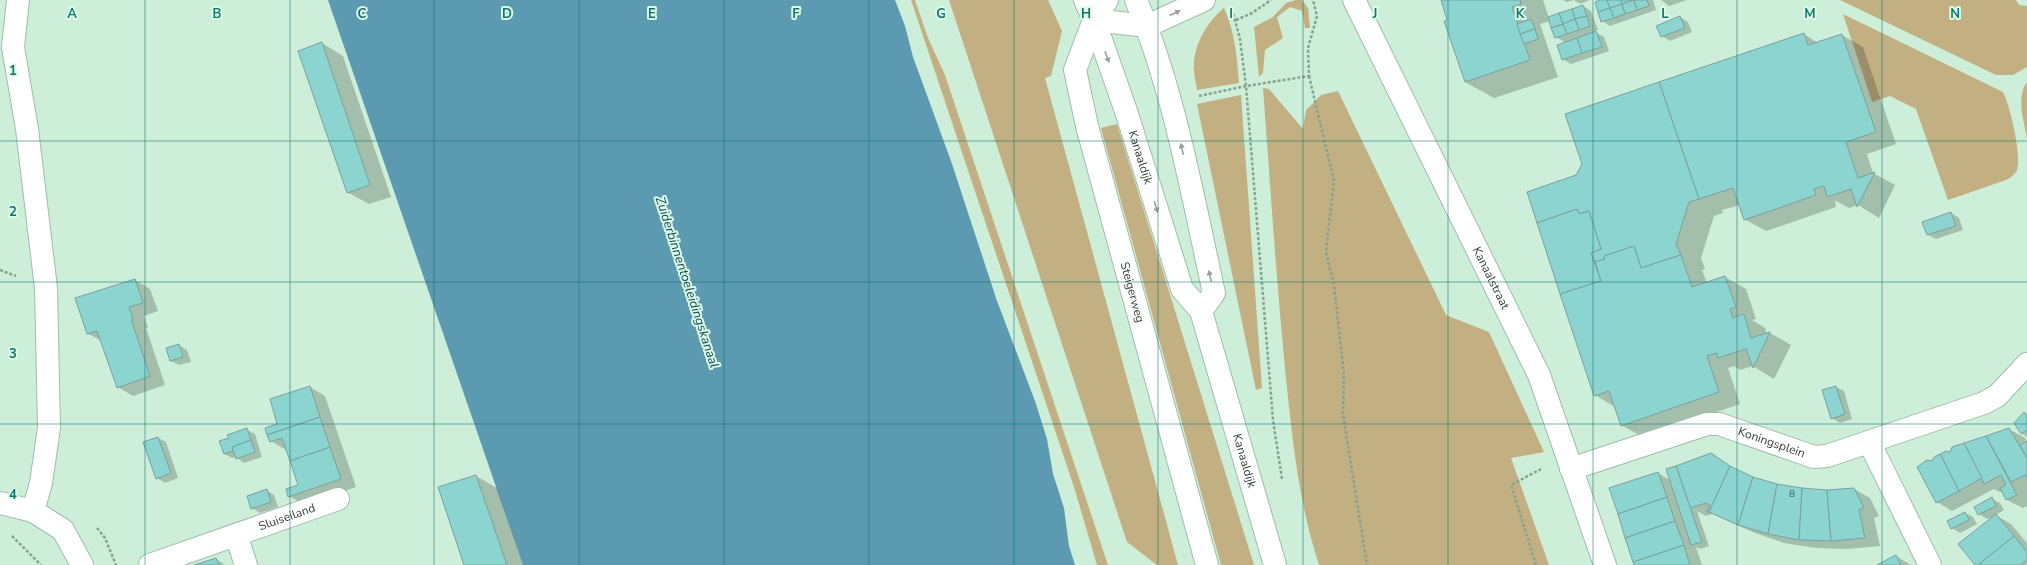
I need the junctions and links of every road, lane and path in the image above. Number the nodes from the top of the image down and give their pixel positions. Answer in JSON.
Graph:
{"nodes":[{"id":1,"x":18,"y":0,"type":"edge"},
{"id":2,"x":1085,"y":0,"type":"edge"},
{"id":3,"x":1107,"y":0,"type":"edge"},
{"id":4,"x":1136,"y":0,"type":"edge"},
{"id":5,"x":1204,"y":0,"type":"edge"},
{"id":6,"x":1271,"y":0,"type":"edge"},
{"id":7,"x":1313,"y":0,"type":"edge"},
{"id":8,"x":1354,"y":0,"type":"edge"},
{"id":9,"x":1094,"y":20,"type":"junction"},
{"id":10,"x":1147,"y":26,"type":"junction"},
{"id":11,"x":1309,"y":76,"type":"junction"},
{"id":12,"x":1246,"y":86,"type":"junction"},
{"id":13,"x":1201,"y":311,"type":"junction"},
{"id":14,"x":2027,"y":364,"type":"edge"},
{"id":15,"x":1869,"y":442,"type":"junction"},
{"id":16,"x":1569,"y":462,"type":"junction"},
{"id":17,"x":1282,"y":481,"type":"dead end"},
{"id":18,"x":338,"y":499,"type":"dead end"},
{"id":19,"x":0,"y":502,"type":"edge"},
{"id":20,"x":33,"y":511,"type":"junction"},
{"id":21,"x":6,"y":531,"type":"dead end"},
{"id":22,"x":236,"y":535,"type":"junction"},
{"id":23,"x":41,"y":565,"type":"edge"},
{"id":24,"x":82,"y":565,"type":"edge"},
{"id":25,"x":150,"y":565,"type":"edge"},
{"id":26,"x":246,"y":565,"type":"edge"},
{"id":27,"x":1207,"y":565,"type":"edge"},
{"id":28,"x":1275,"y":565,"type":"edge"},
{"id":29,"x":1367,"y":565,"type":"edge"},
{"id":30,"x":1536,"y":565,"type":"edge"},
{"id":31,"x":1605,"y":565,"type":"edge"},
{"id":32,"x":1930,"y":565,"type":"edge"}],
"edges":[{"from":1,"to":20,"type":"street"},
{"from":2,"to":9,"type":"street","name":"Kanaaldijk"},
{"from":3,"to":9,"type":"street","name":"Steigerweg"},
{"from":4,"to":10,"type":"street"},
{"from":10,"to":5,"type":"street","one_way":true},
{"from":6,"to":12,"type":"path"},
{"from":7,"to":11,"type":"path"},
{"from":8,"to":16,"type":"street","name":"Kanaalstraat"},
{"from":9,"to":10,"type":"street"},
{"from":9,"to":13,"type":"street","name":"Kanaaldijk","one_way":true},
{"from":9,"to":27,"type":"street","name":"Steigerweg"},
{"from":13,"to":10,"type":"street","one_way":true},
{"from":11,"to":12,"type":"path"},
{"from":11,"to":29,"type":"path"},
{"from":12,"to":17,"type":"path"},
{"from":13,"to":28,"type":"street","name":"Kanaaldijk"},
{"from":14,"to":15,"type":"street","name":"Koningsplein"},
{"from":15,"to":16,"type":"street","name":"Koningsplein"},
{"from":15,"to":32,"type":"street"},
{"from":16,"to":30,"type":"path"},
{"from":16,"to":31,"type":"street","name":"Kanaalstraat"},
{"from":18,"to":22,"type":"street","name":"Sluiseiland"},
{"from":19,"to":20,"type":"street"},
{"from":20,"to":24,"type":"street"},
{"from":21,"to":23,"type":"path"},
{"from":22,"to":25,"type":"street","name":"Sluiseiland"},
{"from":22,"to":26,"type":"street"}]}
